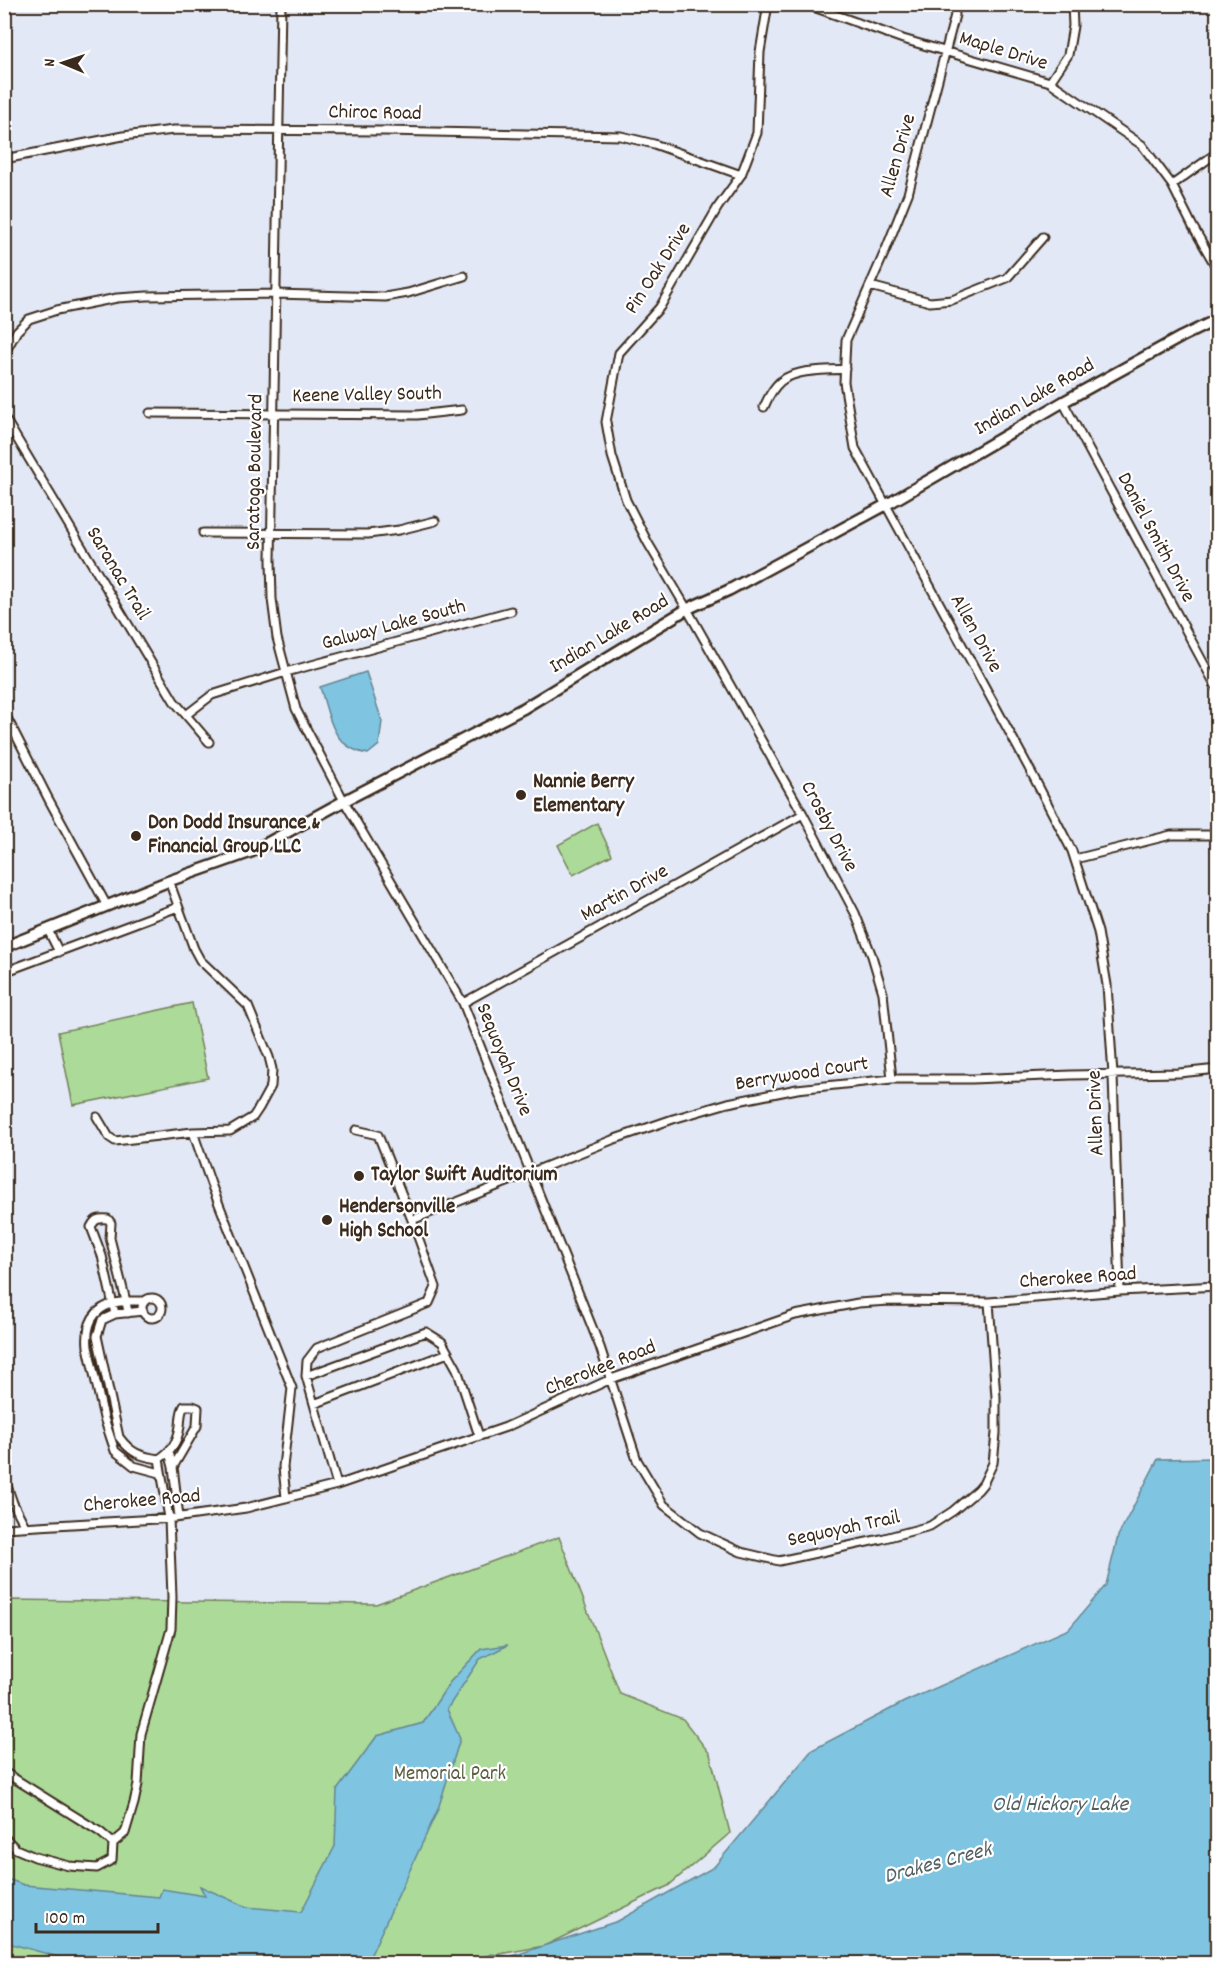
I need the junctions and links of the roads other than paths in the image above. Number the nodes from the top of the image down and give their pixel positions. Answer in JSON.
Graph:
{"nodes":[{"id":1,"x":280,"y":4,"type":"edge"},
{"id":2,"x":768,"y":4,"type":"edge"},
{"id":3,"x":805,"y":4,"type":"edge"},
{"id":4,"x":954,"y":4,"type":"edge"},
{"id":5,"x":1072,"y":4,"type":"edge"},
{"id":6,"x":945,"y":51,"type":"junction"},
{"id":7,"x":1050,"y":82,"type":"junction"},
{"id":8,"x":277,"y":129,"type":"junction"},
{"id":9,"x":1218,"y":152,"type":"edge"},
{"id":10,"x":4,"y":159,"type":"edge"},
{"id":11,"x":741,"y":175,"type":"junction"},
{"id":12,"x":1172,"y":185,"type":"junction"},
{"id":13,"x":1043,"y":237,"type":"dead end"},
{"id":14,"x":1218,"y":270,"type":"edge"},
{"id":15,"x":464,"y":276,"type":"dead end"},
{"id":16,"x":870,"y":286,"type":"junction"},
{"id":17,"x":275,"y":294,"type":"junction"},
{"id":18,"x":1218,"y":319,"type":"edge"},
{"id":19,"x":4,"y":354,"type":"edge"},
{"id":20,"x":845,"y":369,"type":"junction"},
{"id":21,"x":1063,"y":402,"type":"junction"},
{"id":22,"x":764,"y":407,"type":"dead end"},
{"id":23,"x":462,"y":410,"type":"dead end"},
{"id":24,"x":150,"y":413,"type":"dead end"},
{"id":25,"x":273,"y":415,"type":"junction"},
{"id":26,"x":4,"y":417,"type":"edge"},
{"id":27,"x":886,"y":505,"type":"junction"},
{"id":28,"x":435,"y":521,"type":"dead end"},
{"id":29,"x":203,"y":532,"type":"dead end"},
{"id":30,"x":271,"y":534,"type":"junction"},
{"id":31,"x":687,"y":609,"type":"junction"},
{"id":32,"x":511,"y":611,"type":"dead end"},
{"id":33,"x":286,"y":672,"type":"junction"},
{"id":34,"x":1218,"y":690,"type":"edge"},
{"id":35,"x":4,"y":712,"type":"edge"},
{"id":36,"x":186,"y":714,"type":"junction"},
{"id":37,"x":209,"y":742,"type":"dead end"},
{"id":38,"x":344,"y":801,"type":"junction"},
{"id":39,"x":803,"y":814,"type":"junction"},
{"id":40,"x":1218,"y":835,"type":"edge"},
{"id":41,"x":1074,"y":858,"type":"junction"},
{"id":42,"x":169,"y":881,"type":"junction"},
{"id":43,"x":107,"y":906,"type":"junction"},
{"id":44,"x":178,"y":907,"type":"junction"},
{"id":45,"x":48,"y":930,"type":"junction"},
{"id":46,"x":4,"y":947,"type":"edge"},
{"id":47,"x":58,"y":952,"type":"junction"},
{"id":48,"x":4,"y":972,"type":"edge"},
{"id":49,"x":463,"y":1003,"type":"junction"},
{"id":50,"x":1218,"y":1069,"type":"edge"},
{"id":51,"x":1113,"y":1075,"type":"junction"},
{"id":52,"x":892,"y":1078,"type":"junction"},
{"id":53,"x":97,"y":1117,"type":"dead end"},
{"id":54,"x":356,"y":1130,"type":"dead end"},
{"id":55,"x":193,"y":1132,"type":"junction"},
{"id":56,"x":530,"y":1173,"type":"junction"},
{"id":57,"x":412,"y":1220,"type":"junction"},
{"id":58,"x":1218,"y":1286,"type":"edge"},
{"id":59,"x":1120,"y":1292,"type":"junction"},
{"id":60,"x":126,"y":1300,"type":"junction"},
{"id":61,"x":144,"y":1301,"type":"junction"},
{"id":62,"x":113,"y":1302,"type":"junction"},
{"id":63,"x":989,"y":1302,"type":"junction"},
{"id":64,"x":143,"y":1311,"type":"junction"},
{"id":65,"x":128,"y":1313,"type":"junction"},
{"id":66,"x":115,"y":1314,"type":"junction"},
{"id":67,"x":600,"y":1347,"type":"joint"},
{"id":68,"x":448,"y":1353,"type":"junction"},
{"id":69,"x":102,"y":1363,"type":"junction"},
{"id":70,"x":92,"y":1366,"type":"junction"},
{"id":71,"x":306,"y":1376,"type":"junction"},
{"id":72,"x":611,"y":1379,"type":"junction"},
{"id":73,"x":314,"y":1404,"type":"junction"},
{"id":74,"x":113,"y":1409,"type":"junction"},
{"id":75,"x":103,"y":1413,"type":"junction"},
{"id":76,"x":479,"y":1436,"type":"junction"},
{"id":77,"x":123,"y":1441,"type":"junction"},
{"id":78,"x":114,"y":1448,"type":"junction"},
{"id":79,"x":169,"y":1452,"type":"junction"},
{"id":80,"x":159,"y":1459,"type":"junction"},
{"id":81,"x":173,"y":1467,"type":"junction"},
{"id":82,"x":160,"y":1473,"type":"junction"},
{"id":83,"x":4,"y":1477,"type":"edge"},
{"id":84,"x":337,"y":1485,"type":"junction"},
{"id":85,"x":286,"y":1498,"type":"junction"},
{"id":86,"x":179,"y":1517,"type":"junction"},
{"id":87,"x":169,"y":1518,"type":"junction"},
{"id":88,"x":25,"y":1526,"type":"junction"},
{"id":89,"x":4,"y":1528,"type":"edge"},
{"id":90,"x":4,"y":1772,"type":"edge"},
{"id":91,"x":4,"y":1837,"type":"edge"},
{"id":92,"x":113,"y":1843,"type":"junction"}],
"edges":[{"from":1,"to":8,"type":"street","name":"Saratoga Boulevard"},
{"from":2,"to":11,"type":"street","name":"Pin Oak Drive"},
{"from":3,"to":6,"type":"street","name":"Maple Drive"},
{"from":4,"to":6,"type":"street","name":"Allen Drive"},
{"from":5,"to":7,"type":"street"},
{"from":6,"to":7,"type":"street","name":"Maple Drive"},
{"from":6,"to":16,"type":"street","name":"Allen Drive"},
{"from":7,"to":12,"type":"street","name":"Maple Drive"},
{"from":8,"to":10,"type":"street","name":"Chiroc Road"},
{"from":8,"to":11,"type":"street","name":"Chiroc Road"},
{"from":8,"to":17,"type":"street","name":"Saratoga Boulevard"},
{"from":9,"to":12,"type":"street"},
{"from":11,"to":31,"type":"street","name":"Pin Oak Drive"},
{"from":12,"to":14,"type":"street","name":"Maple Drive"},
{"from":13,"to":16,"type":"street"},
{"from":15,"to":17,"type":"street"},
{"from":16,"to":20,"type":"street","name":"Allen Drive"},
{"from":17,"to":19,"type":"street"},
{"from":17,"to":25,"type":"street","name":"Saratoga Boulevard"},
{"from":18,"to":21,"type":"street","name":"Indian Lake Road"},
{"from":20,"to":22,"type":"street"},
{"from":20,"to":27,"type":"street","name":"Allen Drive"},
{"from":21,"to":27,"type":"street","name":"Indian Lake Road"},
{"from":21,"to":34,"type":"street","name":"Daniel Smith Drive"},
{"from":23,"to":25,"type":"street","name":"Keene Valley South"},
{"from":24,"to":25,"type":"street","name":"Keene Valley South"},
{"from":25,"to":30,"type":"street","name":"Saratoga Boulevard"},
{"from":26,"to":36,"type":"street","name":"Saranac Trail"},
{"from":27,"to":31,"type":"street","name":"Indian Lake Road"},
{"from":27,"to":41,"type":"street","name":"Allen Drive"},
{"from":28,"to":30,"type":"street"},
{"from":29,"to":30,"type":"street"},
{"from":30,"to":33,"type":"street","name":"Saratoga Boulevard"},
{"from":31,"to":38,"type":"street","name":"Indian Lake Road"},
{"from":31,"to":39,"type":"street","name":"Crosby Drive"},
{"from":32,"to":33,"type":"street","name":"Galway Lake South"},
{"from":33,"to":36,"type":"street","name":"Galway Lake South"},
{"from":33,"to":38,"type":"street","name":"Saratoga Boulevard"},
{"from":35,"to":43,"type":"street"},
{"from":36,"to":37,"type":"street","name":"Saranac Trail"},
{"from":38,"to":42,"type":"street","name":"Indian Lake Road"},
{"from":38,"to":49,"type":"street","name":"Sequoyah Drive"},
{"from":39,"to":49,"type":"street","name":"Martin Drive"},
{"from":39,"to":52,"type":"street","name":"Crosby Drive"},
{"from":40,"to":41,"type":"street"},
{"from":41,"to":51,"type":"street","name":"Allen Drive"},
{"from":42,"to":43,"type":"street","name":"Indian Lake Road"},
{"from":42,"to":44,"type":"street"},
{"from":43,"to":45,"type":"street","name":"Indian Lake Road"},
{"from":44,"to":47,"type":"street"},
{"from":44,"to":55,"type":"street"},
{"from":45,"to":46,"type":"street","name":"Indian Lake Road"},
{"from":45,"to":47,"type":"street"},
{"from":47,"to":48,"type":"street"},
{"from":49,"to":56,"type":"street","name":"Sequoyah Drive"},
{"from":50,"to":51,"type":"street","name":"Berrywood Court"},
{"from":51,"to":52,"type":"street","name":"Berrywood Court"},
{"from":51,"to":59,"type":"street","name":"Allen Drive"},
{"from":52,"to":56,"type":"street","name":"Berrywood Court"},
{"from":53,"to":55,"type":"street"},
{"from":54,"to":57,"type":"street"},
{"from":55,"to":85,"type":"street"},
{"from":56,"to":57,"type":"street","name":"Berrywood Court"},
{"from":56,"to":67,"type":"street","name":"Sequoyah Drive"},
{"from":57,"to":71,"type":"street"},
{"from":58,"to":59,"type":"street","name":"Cherokee Road"},
{"from":59,"to":63,"type":"street","name":"Cherokee Road"},
{"from":60,"to":61,"type":"street"},
{"from":60,"to":62,"type":"street"},
{"from":60,"to":62,"type":"street"},
{"from":60,"to":65,"type":"street"},
{"from":61,"to":64,"type":"street"},
{"from":61,"to":64,"type":"street"},
{"from":62,"to":66,"type":"street"},
{"from":62,"to":70,"type":"street"},
{"from":63,"to":72,"type":"street","name":"Cherokee Road"},
{"from":63,"to":72,"type":"street","name":"Sequoyah Trail"},
{"from":64,"to":65,"type":"street"},
{"from":65,"to":66,"type":"street"},
{"from":66,"to":69,"type":"street"},
{"from":67,"to":72,"type":"street","name":"Sequoyah Trail"},
{"from":68,"to":71,"type":"street"},
{"from":68,"to":73,"type":"street"},
{"from":68,"to":76,"type":"street"},
{"from":69,"to":70,"type":"street"},
{"from":69,"to":74,"type":"street"},
{"from":70,"to":75,"type":"street"},
{"from":71,"to":73,"type":"street"},
{"from":72,"to":76,"type":"street","name":"Cherokee Road"},
{"from":73,"to":84,"type":"street"},
{"from":74,"to":75,"type":"street"},
{"from":74,"to":77,"type":"street"},
{"from":75,"to":78,"type":"street"},
{"from":76,"to":84,"type":"street","name":"Cherokee Road"},
{"from":77,"to":78,"type":"street"},
{"from":77,"to":80,"type":"street"},
{"from":78,"to":82,"type":"street"},
{"from":79,"to":80,"type":"street"},
{"from":79,"to":81,"type":"street"},
{"from":79,"to":81,"type":"street"},
{"from":80,"to":82,"type":"street"},
{"from":81,"to":86,"type":"street"},
{"from":82,"to":87,"type":"street"},
{"from":83,"to":88,"type":"street"},
{"from":84,"to":85,"type":"street","name":"Cherokee Road"},
{"from":85,"to":86,"type":"street","name":"Cherokee Road"},
{"from":86,"to":87,"type":"street","name":"Cherokee Road"},
{"from":87,"to":88,"type":"street","name":"Cherokee Road"},
{"from":87,"to":92,"type":"street"},
{"from":88,"to":89,"type":"street","name":"Cherokee Road"},
{"from":90,"to":92,"type":"street"},
{"from":91,"to":92,"type":"street"}]}
